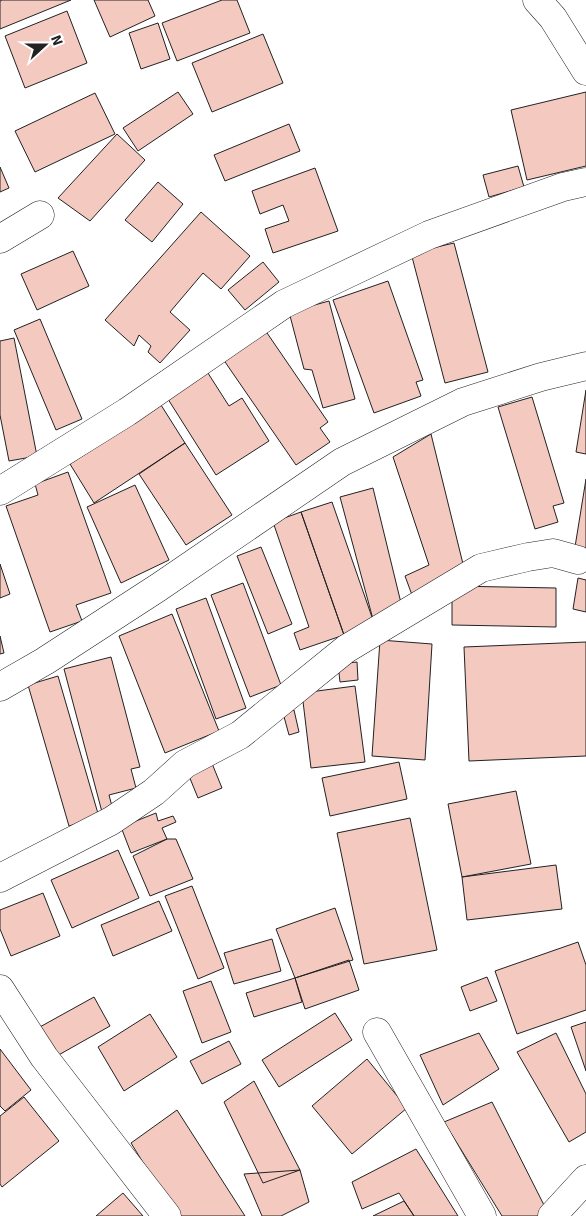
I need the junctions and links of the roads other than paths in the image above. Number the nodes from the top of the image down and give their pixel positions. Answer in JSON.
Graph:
{"nodes":[{"id":1,"x":537,"y":0,"type":"edge"},
{"id":2,"x":586,"y":71,"type":"edge"},
{"id":3,"x":586,"y":182,"type":"edge"},
{"id":4,"x":40,"y":215,"type":"dead end"},
{"id":5,"x":0,"y":239,"type":"edge"},
{"id":6,"x":586,"y":366,"type":"edge"},
{"id":7,"x":0,"y":491,"type":"edge"},
{"id":8,"x":578,"y":560,"type":"dead end"},
{"id":9,"x":0,"y":687,"type":"edge"},
{"id":10,"x":0,"y":878,"type":"edge"},
{"id":11,"x":0,"y":989,"type":"edge"},
{"id":12,"x":378,"y":1032,"type":"dead end"},
{"id":13,"x":586,"y":1179,"type":"edge"},
{"id":14,"x":167,"y":1216,"type":"edge"},
{"id":15,"x":482,"y":1216,"type":"edge"},
{"id":16,"x":552,"y":1216,"type":"edge"}],
"edges":[{"from":1,"to":2,"type":"street"},
{"from":3,"to":7,"type":"street"},
{"from":4,"to":5,"type":"street"},
{"from":6,"to":9,"type":"street"},
{"from":8,"to":10,"type":"street"},
{"from":11,"to":14,"type":"street"},
{"from":12,"to":15,"type":"street"},
{"from":13,"to":16,"type":"street"}]}
